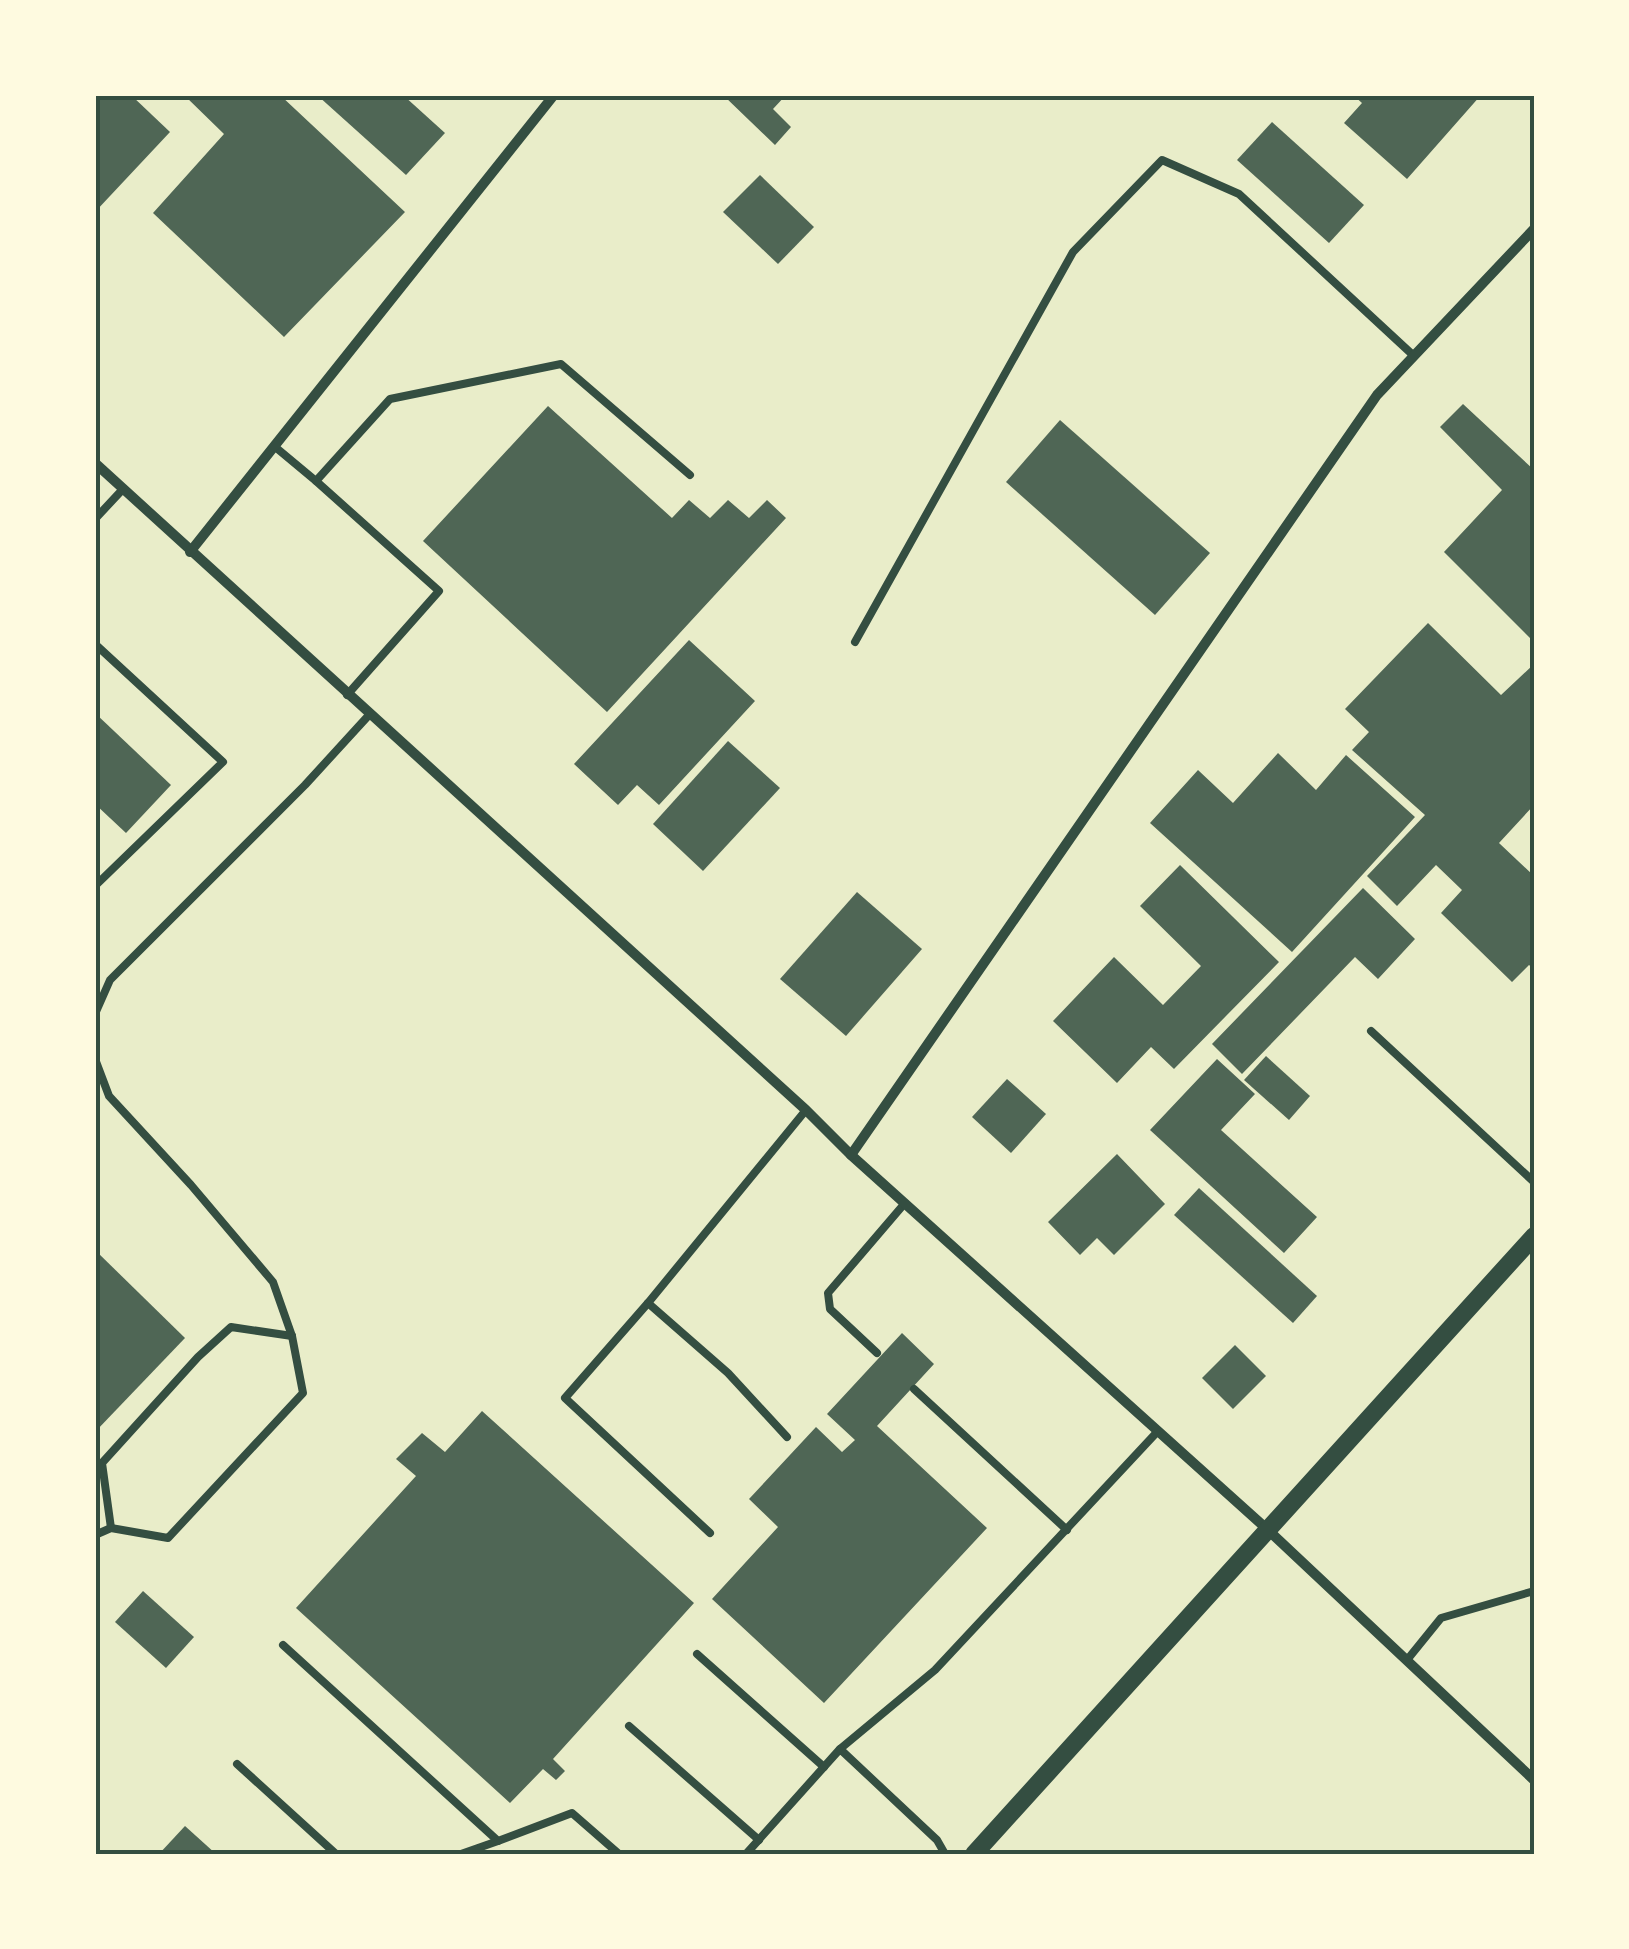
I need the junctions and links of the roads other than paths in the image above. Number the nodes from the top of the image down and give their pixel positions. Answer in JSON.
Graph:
{"nodes":[{"id":1,"x":554,"y":95,"type":"edge"},
{"id":2,"x":1534,"y":229,"type":"edge"},
{"id":3,"x":1414,"y":356,"type":"junction"},
{"id":4,"x":274,"y":446,"type":"junction"},
{"id":5,"x":95,"y":463,"type":"edge"},
{"id":6,"x":690,"y":474,"type":"dead end"},
{"id":7,"x":316,"y":481,"type":"junction"},
{"id":8,"x":123,"y":489,"type":"junction"},
{"id":9,"x":95,"y":519,"type":"edge"},
{"id":10,"x":190,"y":552,"type":"junction"},
{"id":11,"x":855,"y":642,"type":"dead end"},
{"id":12,"x":95,"y":644,"type":"edge"},
{"id":13,"x":348,"y":695,"type":"junction"},
{"id":14,"x":370,"y":715,"type":"junction"},
{"id":15,"x":95,"y":886,"type":"edge"},
{"id":16,"x":95,"y":1014,"type":"edge"},
{"id":17,"x":1371,"y":1031,"type":"dead end"},
{"id":18,"x":95,"y":1059,"type":"edge"},
{"id":19,"x":806,"y":1110,"type":"junction"},
{"id":20,"x":852,"y":1155,"type":"junction"},
{"id":21,"x":1534,"y":1182,"type":"edge"},
{"id":22,"x":905,"y":1203,"type":"junction"},
{"id":23,"x":1534,"y":1236,"type":"edge"},
{"id":24,"x":648,"y":1303,"type":"junction"},
{"id":25,"x":292,"y":1336,"type":"junction"},
{"id":26,"x":876,"y":1354,"type":"dead end"},
{"id":27,"x":914,"y":1389,"type":"dead end"},
{"id":28,"x":1158,"y":1431,"type":"junction"},
{"id":29,"x":787,"y":1437,"type":"dead end"},
{"id":30,"x":112,"y":1528,"type":"junction"},
{"id":31,"x":1067,"y":1530,"type":"junction"},
{"id":32,"x":1268,"y":1530,"type":"junction"},
{"id":33,"x":710,"y":1533,"type":"dead end"},
{"id":34,"x":95,"y":1535,"type":"edge"},
{"id":35,"x":1534,"y":1591,"type":"edge"},
{"id":36,"x":283,"y":1645,"type":"dead end"},
{"id":37,"x":698,"y":1654,"type":"dead end"},
{"id":38,"x":1406,"y":1660,"type":"junction"},
{"id":39,"x":629,"y":1726,"type":"dead end"},
{"id":40,"x":840,"y":1749,"type":"junction"},
{"id":41,"x":237,"y":1764,"type":"dead end"},
{"id":42,"x":824,"y":1767,"type":"junction"},
{"id":43,"x":1534,"y":1780,"type":"edge"},
{"id":44,"x":759,"y":1840,"type":"junction"},
{"id":45,"x":498,"y":1841,"type":"junction"},
{"id":46,"x":336,"y":1854,"type":"edge"},
{"id":47,"x":461,"y":1854,"type":"edge"},
{"id":48,"x":619,"y":1854,"type":"edge"},
{"id":49,"x":746,"y":1854,"type":"edge"},
{"id":50,"x":945,"y":1854,"type":"edge"},
{"id":51,"x":974,"y":1854,"type":"edge"}],
"edges":[{"from":1,"to":4,"type":"street"},
{"from":2,"to":3,"type":"street"},
{"from":3,"to":11,"type":"lane"},
{"from":3,"to":20,"type":"street"},
{"from":4,"to":7,"type":"lane"},
{"from":4,"to":10,"type":"street"},
{"from":5,"to":8,"type":"street"},
{"from":6,"to":7,"type":"lane"},
{"from":7,"to":13,"type":"lane"},
{"from":8,"to":9,"type":"lane"},
{"from":8,"to":10,"type":"street"},
{"from":10,"to":13,"type":"street"},
{"from":12,"to":15,"type":"lane"},
{"from":13,"to":14,"type":"street"},
{"from":14,"to":16,"type":"lane"},
{"from":14,"to":19,"type":"street"},
{"from":17,"to":21,"type":"lane"},
{"from":18,"to":25,"type":"lane"},
{"from":19,"to":20,"type":"street"},
{"from":19,"to":24,"type":"lane"},
{"from":20,"to":22,"type":"street"},
{"from":22,"to":26,"type":"lane"},
{"from":22,"to":28,"type":"street"},
{"from":23,"to":32,"type":"street"},
{"from":24,"to":29,"type":"lane"},
{"from":24,"to":33,"type":"lane"},
{"from":25,"to":30,"type":"lane"},
{"from":25,"to":30,"type":"lane"},
{"from":27,"to":31,"type":"lane"},
{"from":28,"to":31,"type":"lane"},
{"from":28,"to":32,"type":"street"},
{"from":30,"to":34,"type":"lane"},
{"from":31,"to":40,"type":"lane"},
{"from":32,"to":38,"type":"street"},
{"from":32,"to":51,"type":"street"},
{"from":35,"to":38,"type":"lane"},
{"from":36,"to":45,"type":"lane"},
{"from":37,"to":42,"type":"lane"},
{"from":38,"to":43,"type":"street"},
{"from":39,"to":44,"type":"lane"},
{"from":40,"to":42,"type":"lane"},
{"from":40,"to":50,"type":"lane"},
{"from":41,"to":46,"type":"lane"},
{"from":42,"to":44,"type":"lane"},
{"from":44,"to":49,"type":"lane"},
{"from":45,"to":47,"type":"lane"},
{"from":45,"to":48,"type":"lane"}]}
